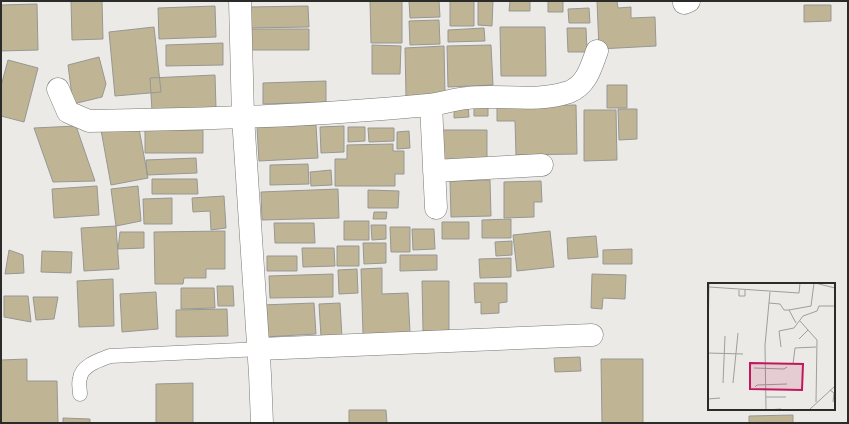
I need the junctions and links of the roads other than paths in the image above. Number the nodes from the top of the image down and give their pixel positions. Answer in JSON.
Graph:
{"nodes":[{"id":1,"x":240,"y":1,"type":"edge"},
{"id":2,"x":597,"y":51,"type":"dead end"},
{"id":3,"x":58,"y":90,"type":"dead end"},
{"id":4,"x":430,"y":105,"type":"junction"},
{"id":5,"x":243,"y":117,"type":"junction"},
{"id":6,"x":542,"y":165,"type":"dead end"},
{"id":7,"x":434,"y":171,"type":"junction"},
{"id":8,"x":436,"y":208,"type":"dead end"},
{"id":9,"x":592,"y":334,"type":"dead end"},
{"id":10,"x":259,"y":349,"type":"junction"},
{"id":11,"x":80,"y":394,"type":"dead end"},
{"id":12,"x":262,"y":423,"type":"edge"}],
"edges":[{"from":1,"to":5,"type":"street"},
{"from":2,"to":4,"type":"street"},
{"from":3,"to":5,"type":"street"},
{"from":4,"to":5,"type":"street"},
{"from":4,"to":7,"type":"street"},
{"from":5,"to":10,"type":"street"},
{"from":6,"to":7,"type":"street"},
{"from":7,"to":8,"type":"street"},
{"from":9,"to":10,"type":"street"},
{"from":10,"to":11,"type":"lane"},
{"from":10,"to":12,"type":"street"}]}
